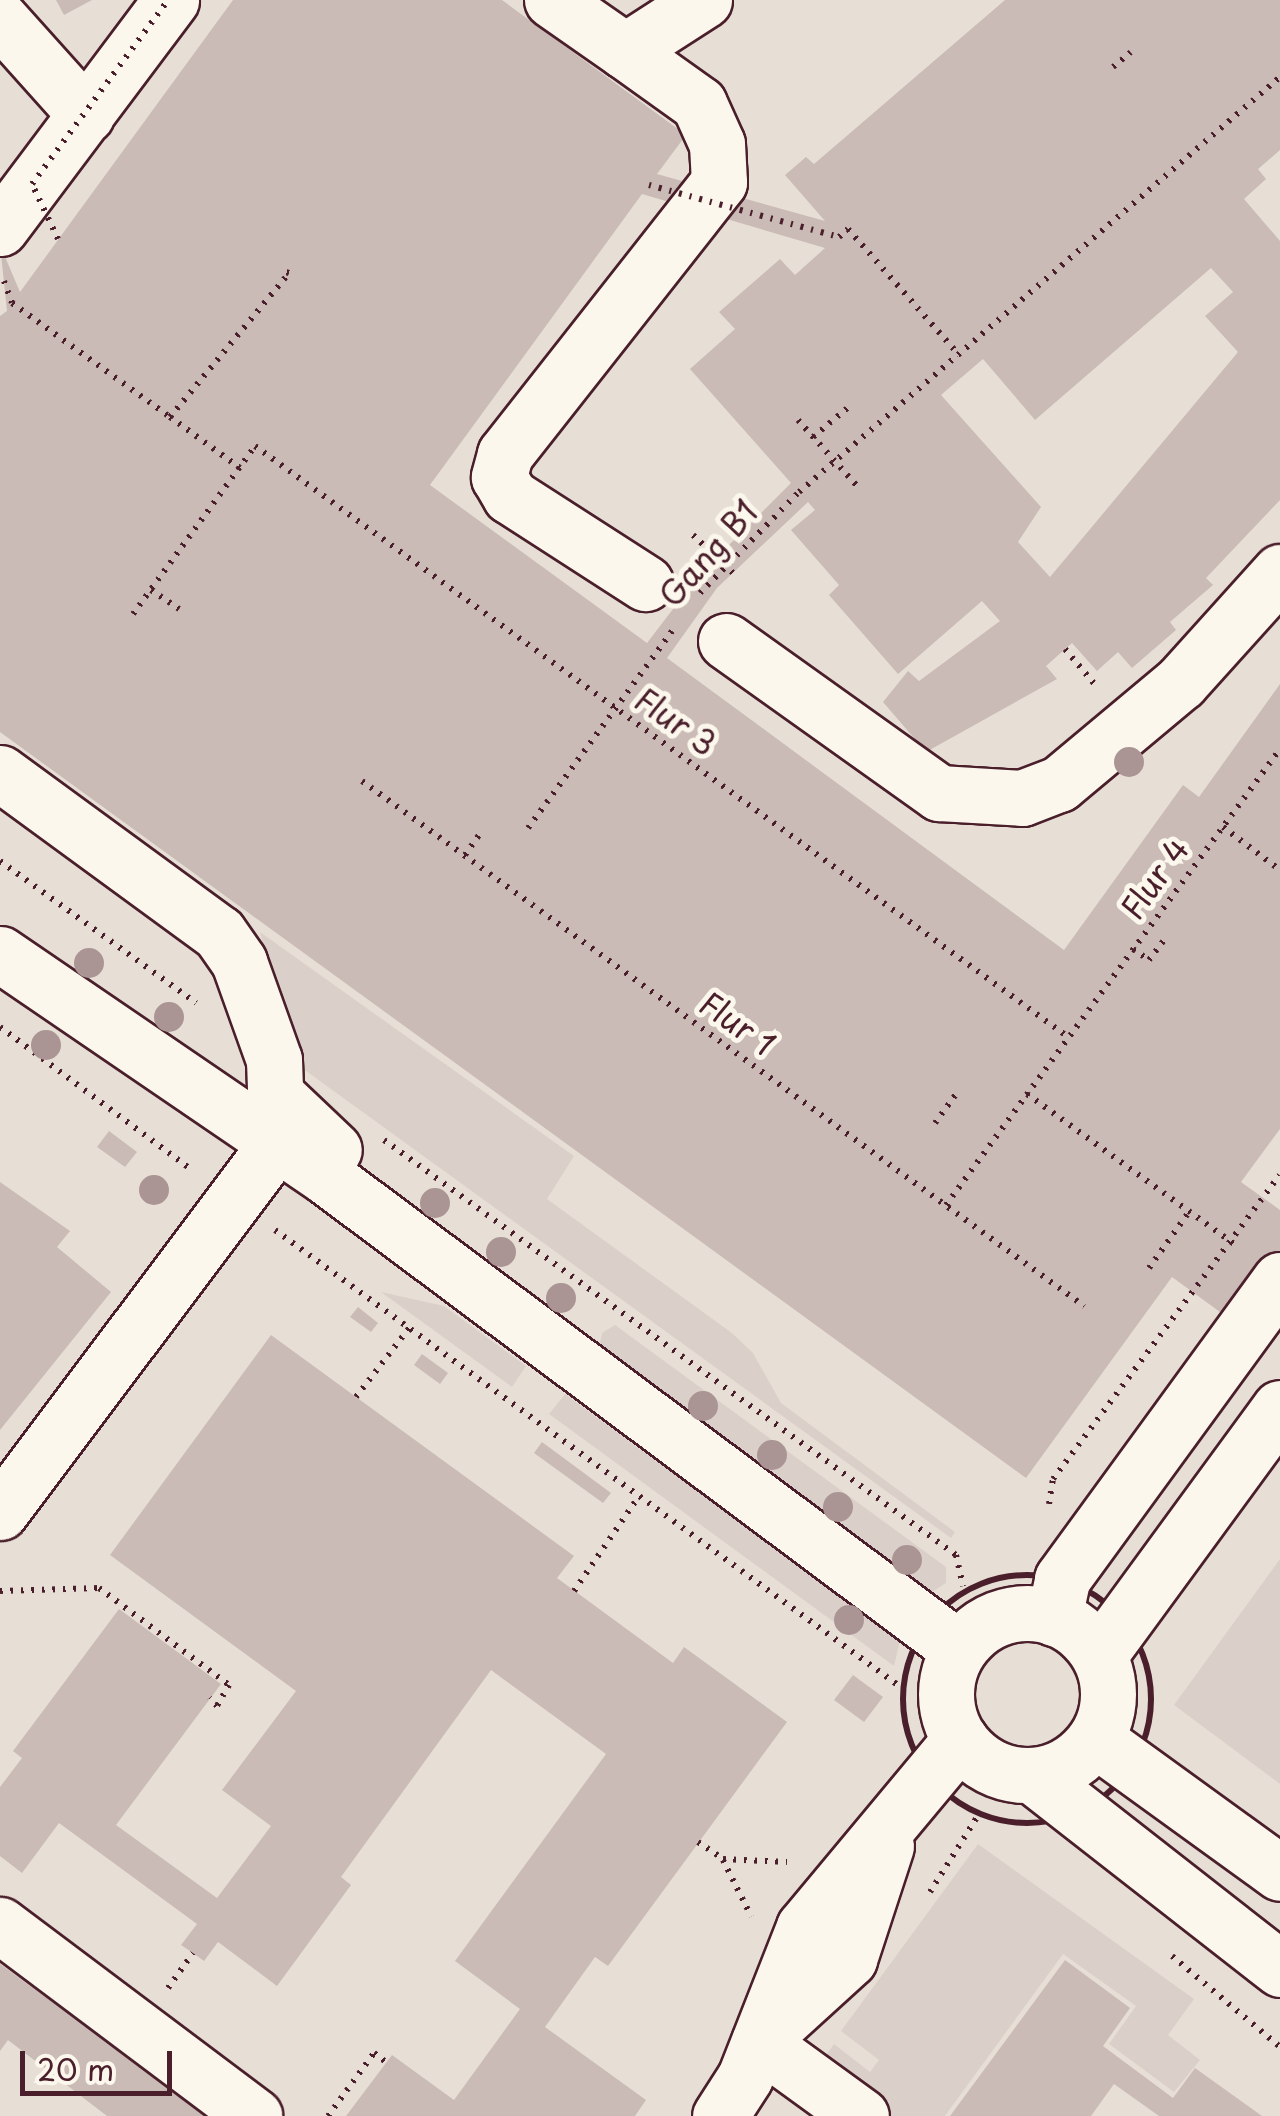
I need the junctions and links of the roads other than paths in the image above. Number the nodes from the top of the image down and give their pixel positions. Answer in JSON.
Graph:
{"nodes":[{"id":1,"x":170,"y":0,"type":"edge"},
{"id":2,"x":552,"y":0,"type":"edge"},
{"id":3,"x":704,"y":0,"type":"edge"},
{"id":4,"x":0,"y":19,"type":"edge"},
{"id":5,"x":624,"y":51,"type":"junction"},
{"id":6,"x":86,"y":114,"type":"junction"},
{"id":7,"x":0,"y":228,"type":"edge"},
{"id":8,"x":1280,"y":572,"type":"edge"},
{"id":9,"x":0,"y":772,"type":"edge"},
{"id":10,"x":0,"y":954,"type":"edge"},
{"id":11,"x":276,"y":1144,"type":"junction"},
{"id":12,"x":1280,"y":1280,"type":"edge"},
{"id":13,"x":598,"y":1379,"type":"junction"},
{"id":14,"x":1280,"y":1408,"type":"edge"},
{"id":15,"x":0,"y":1512,"type":"edge"},
{"id":16,"x":1049,"y":1582,"type":"junction"},
{"id":17,"x":950,"y":1622,"type":"junction"},
{"id":18,"x":1112,"y":1638,"type":"junction"},
{"id":19,"x":1113,"y":1752,"type":"junction"},
{"id":20,"x":946,"y":1759,"type":"junction"},
{"id":21,"x":1032,"y":1775,"type":"junction"},
{"id":22,"x":1280,"y":1873,"type":"edge"},
{"id":23,"x":0,"y":1925,"type":"edge"},
{"id":24,"x":1280,"y":1968,"type":"edge"},
{"id":25,"x":759,"y":2042,"type":"junction"},
{"id":26,"x":254,"y":2116,"type":"edge"},
{"id":27,"x":720,"y":2116,"type":"edge"},
{"id":28,"x":861,"y":2116,"type":"edge"}],
"edges":[{"from":1,"to":6,"type":"lane"},
{"from":2,"to":5,"type":"lane"},
{"from":3,"to":5,"type":"lane"},
{"from":4,"to":6,"type":"lane"},
{"from":5,"to":8,"type":"lane"},
{"from":6,"to":7,"type":"lane"},
{"from":9,"to":13,"type":"lane"},
{"from":10,"to":11,"type":"lane"},
{"from":11,"to":13,"type":"lane"},
{"from":11,"to":15,"type":"lane"},
{"from":12,"to":16,"type":"lane"},
{"from":13,"to":17,"type":"lane"},
{"from":14,"to":18,"type":"lane"},
{"from":16,"to":17,"type":"lane"},
{"from":16,"to":18,"type":"lane"},
{"from":17,"to":20,"type":"lane"},
{"from":18,"to":19,"type":"lane"},
{"from":19,"to":21,"type":"lane"},
{"from":19,"to":22,"type":"lane"},
{"from":20,"to":21,"type":"lane"},
{"from":20,"to":25,"type":"lane"},
{"from":21,"to":24,"type":"lane"},
{"from":23,"to":26,"type":"lane"},
{"from":25,"to":27,"type":"lane"},
{"from":25,"to":28,"type":"lane"}]}
